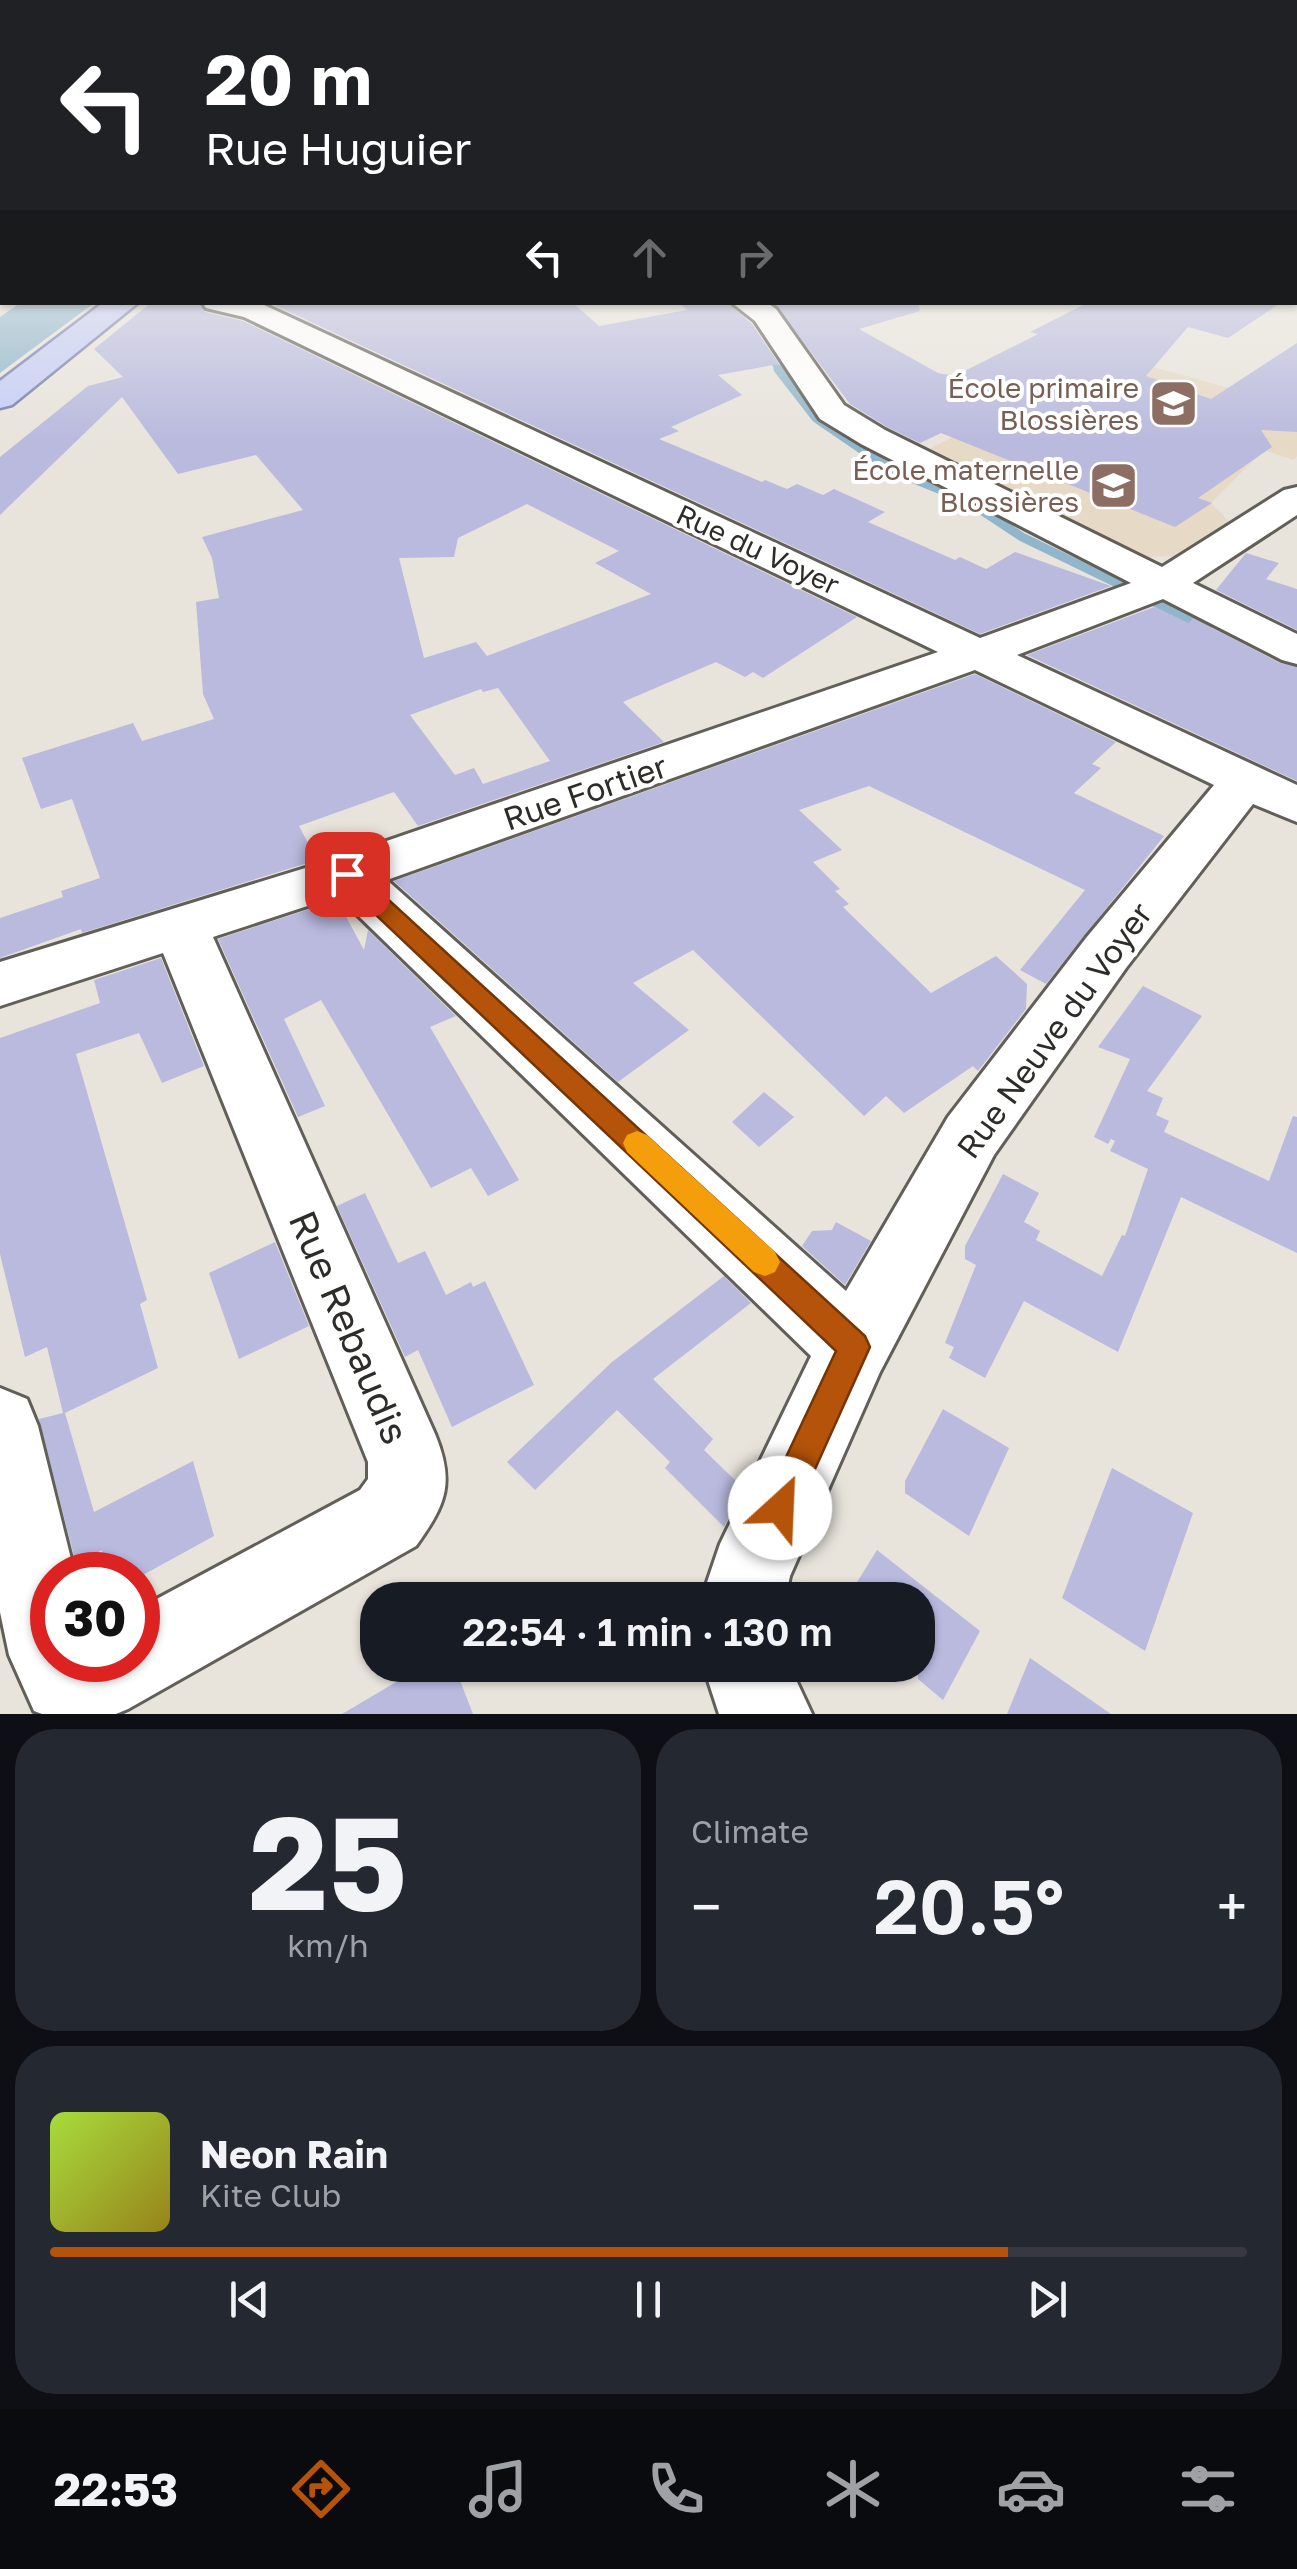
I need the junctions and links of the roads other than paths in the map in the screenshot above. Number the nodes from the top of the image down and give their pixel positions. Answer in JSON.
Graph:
{"nodes":[{"id":1,"x":120,"y":305,"type":"edge"},
{"id":2,"x":235,"y":305,"type":"edge"},
{"id":3,"x":750,"y":305,"type":"edge"},
{"id":4,"x":0,"y":398,"type":"edge"},
{"id":5,"x":1297,"y":498,"type":"edge"},
{"id":6,"x":1148,"y":590,"type":"junction"},
{"id":7,"x":1297,"y":650,"type":"edge"},
{"id":8,"x":980,"y":654,"type":"junction"},
{"id":9,"x":1271,"y":792,"type":"edge"},
{"id":10,"x":347,"y":874,"type":"junction"},
{"id":11,"x":180,"y":926,"type":"junction"},
{"id":12,"x":0,"y":984,"type":"edge"},
{"id":13,"x":854,"y":1347,"type":"junction"},
{"id":14,"x":0,"y":1426,"type":"edge"},
{"id":15,"x":30,"y":1555,"type":"edge"},
{"id":16,"x":747,"y":1582,"type":"edge"},
{"id":17,"x":160,"y":1644,"type":"edge"}],
"edges":[{"from":1,"to":4,"type":"main road"},
{"from":2,"to":8,"type":"street","name":"Rue du Voyer"},
{"from":3,"to":6,"type":"street"},
{"from":5,"to":6,"type":"street","name":"Rue Fortier"},
{"from":6,"to":7,"type":"street"},
{"from":6,"to":8,"type":"street","name":"Rue Fortier"},
{"from":8,"to":9,"type":"street","name":"Rue du Voyer"},
{"from":8,"to":10,"type":"street","name":"Rue Fortier"},
{"from":9,"to":13,"type":"street","name":"Rue Neuve du Voyer"},
{"from":10,"to":11,"type":"street","name":"Rue Fortier"},
{"from":10,"to":13,"type":"street"},
{"from":11,"to":12,"type":"street","name":"Rue Fortier"},
{"from":11,"to":17,"type":"street","name":"Rue Rebaudis"},
{"from":13,"to":16,"type":"street","name":"Rue Neuve du Voyer"},
{"from":14,"to":15,"type":"street"}]}
